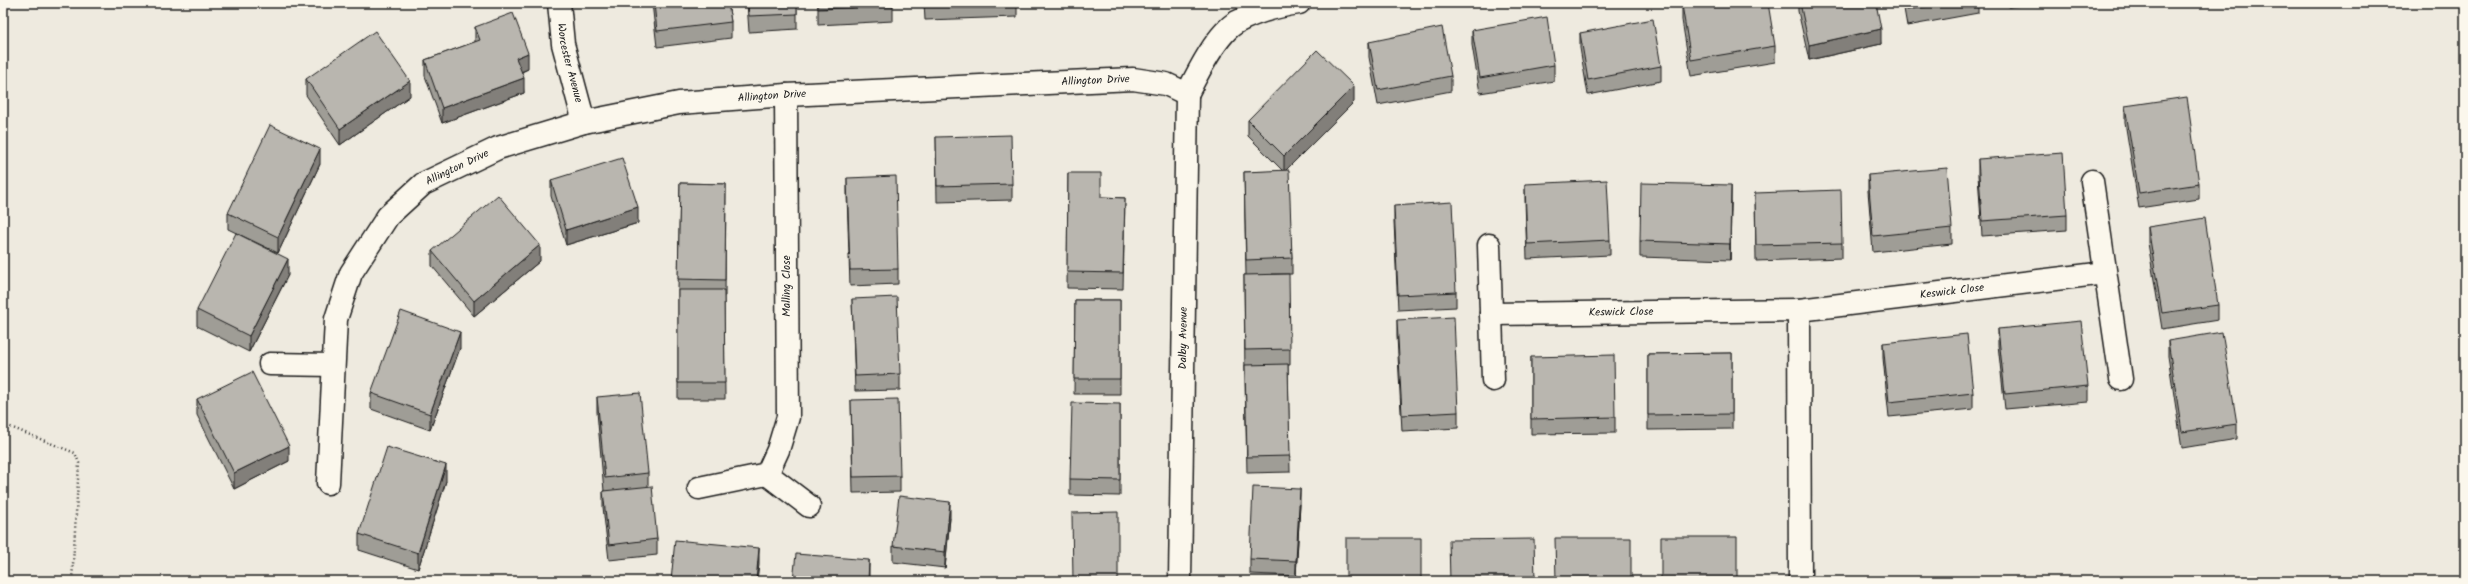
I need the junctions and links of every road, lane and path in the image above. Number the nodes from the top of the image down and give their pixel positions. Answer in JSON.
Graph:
{"nodes":[{"id":1,"x":559,"y":3,"type":"edge"},
{"id":2,"x":1299,"y":3,"type":"edge"},
{"id":3,"x":1187,"y":94,"type":"junction"},
{"id":4,"x":786,"y":95,"type":"junction"},
{"id":5,"x":584,"y":122,"type":"junction"},
{"id":6,"x":2092,"y":181,"type":"dead end"},
{"id":7,"x":1488,"y":245,"type":"dead end"},
{"id":8,"x":2105,"y":273,"type":"junction"},
{"id":9,"x":1798,"y":310,"type":"junction"},
{"id":10,"x":1491,"y":314,"type":"junction"},
{"id":11,"x":270,"y":364,"type":"dead end"},
{"id":12,"x":333,"y":365,"type":"junction"},
{"id":13,"x":2120,"y":379,"type":"dead end"},
{"id":14,"x":1493,"y":380,"type":"dead end"},
{"id":15,"x":3,"y":424,"type":"edge"},
{"id":16,"x":767,"y":474,"type":"junction"},
{"id":17,"x":328,"y":483,"type":"dead end"},
{"id":18,"x":699,"y":488,"type":"dead end"},
{"id":19,"x":809,"y":506,"type":"dead end"},
{"id":20,"x":72,"y":581,"type":"edge"},
{"id":21,"x":1180,"y":581,"type":"edge"},
{"id":22,"x":1800,"y":581,"type":"edge"}],
"edges":[{"from":1,"to":5,"type":"street","name":"Worcester Avenue"},
{"from":2,"to":3,"type":"street"},
{"from":3,"to":4,"type":"street","name":"Allington Drive"},
{"from":3,"to":21,"type":"street","name":"Dalby Avenue"},
{"from":4,"to":5,"type":"street","name":"Allington Drive"},
{"from":4,"to":16,"type":"street","name":"Malling Close"},
{"from":5,"to":12,"type":"street","name":"Allington Drive"},
{"from":6,"to":8,"type":"street"},
{"from":7,"to":10,"type":"street"},
{"from":8,"to":9,"type":"street","name":"Keswick Close"},
{"from":8,"to":13,"type":"street"},
{"from":9,"to":10,"type":"street","name":"Keswick Close"},
{"from":9,"to":22,"type":"street"},
{"from":10,"to":14,"type":"street"},
{"from":11,"to":12,"type":"street"},
{"from":12,"to":17,"type":"street","name":"Allington Drive"},
{"from":15,"to":20,"type":"path"},
{"from":16,"to":18,"type":"street"},
{"from":16,"to":19,"type":"street"}]}
